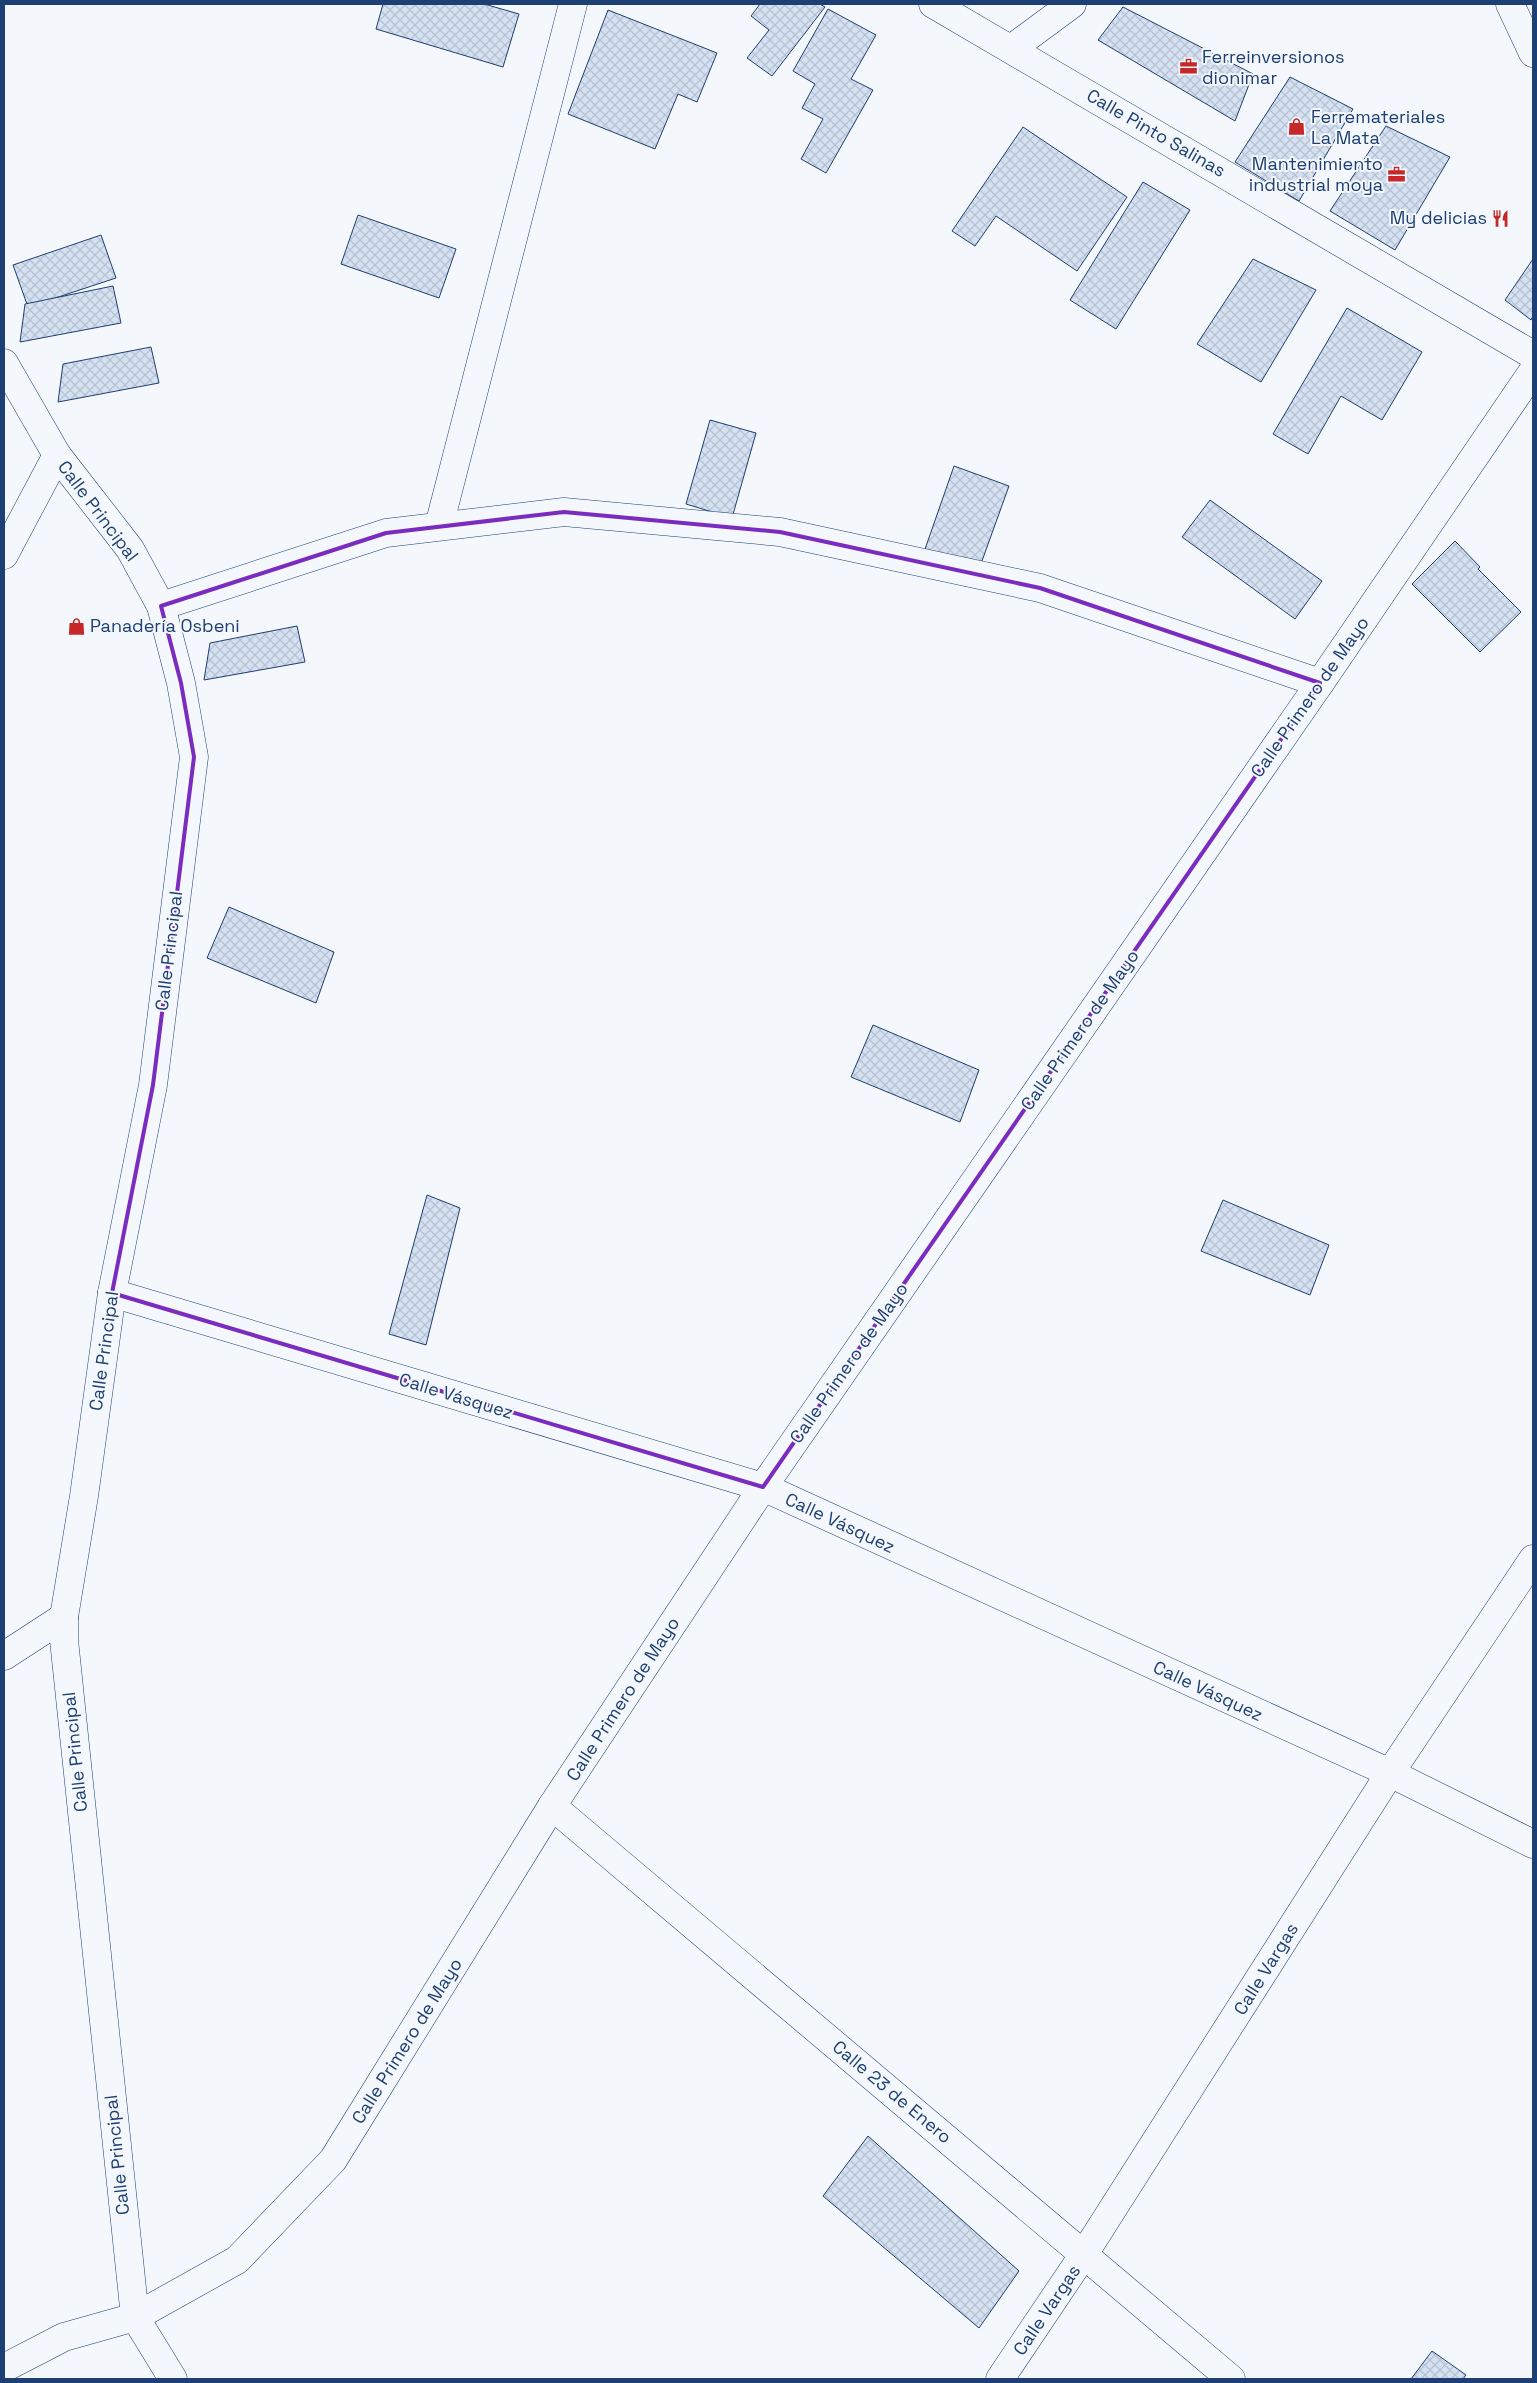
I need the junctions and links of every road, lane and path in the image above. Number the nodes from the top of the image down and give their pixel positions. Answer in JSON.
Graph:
{"nodes":[{"id":1,"x":573,"y":4,"type":"edge"},
{"id":2,"x":933,"y":4,"type":"edge"},
{"id":3,"x":1072,"y":4,"type":"edge"},
{"id":4,"x":1510,"y":4,"type":"edge"},
{"id":5,"x":1012,"y":49,"type":"junction"},
{"id":6,"x":1533,"y":53,"type":"edge"},
{"id":7,"x":1533,"y":355,"type":"edge"},
{"id":8,"x":4,"y":363,"type":"edge"},
{"id":9,"x":1533,"y":371,"type":"edge"},
{"id":10,"x":57,"y":455,"type":"junction"},
{"id":11,"x":439,"y":526,"type":"junction"},
{"id":12,"x":4,"y":555,"type":"edge"},
{"id":13,"x":161,"y":606,"type":"junction"},
{"id":14,"x":1320,"y":683,"type":"junction"},
{"id":15,"x":112,"y":1294,"type":"junction"},
{"id":16,"x":763,"y":1488,"type":"junction"},
{"id":17,"x":1533,"y":1560,"type":"edge"},
{"id":18,"x":64,"y":1616,"type":"junction"},
{"id":19,"x":4,"y":1656,"type":"edge"},
{"id":20,"x":1390,"y":1773,"type":"junction"},
{"id":21,"x":552,"y":1806,"type":"junction"},
{"id":22,"x":1533,"y":1844,"type":"edge"},
{"id":23,"x":1084,"y":2254,"type":"junction"},
{"id":24,"x":135,"y":2317,"type":"junction"},
{"id":25,"x":156,"y":2351,"type":"junction"},
{"id":26,"x":4,"y":2368,"type":"edge"},
{"id":27,"x":146,"y":2379,"type":"edge"},
{"id":28,"x":173,"y":2379,"type":"edge"},
{"id":29,"x":1000,"y":2379,"type":"edge"},
{"id":30,"x":1230,"y":2379,"type":"edge"}],
"edges":[{"from":1,"to":11,"type":"street"},
{"from":2,"to":5,"type":"street","name":"Calle Pinto Salinas"},
{"from":3,"to":5,"type":"street"},
{"from":4,"to":6,"type":"street"},
{"from":5,"to":7,"type":"street","name":"Calle Pinto Salinas"},
{"from":8,"to":10,"type":"street","name":"Calle Principal"},
{"from":9,"to":14,"type":"street","name":"Calle Primero de Mayo"},
{"from":10,"to":12,"type":"street"},
{"from":10,"to":13,"type":"street","name":"Calle Principal"},
{"from":11,"to":13,"type":"street"},
{"from":11,"to":14,"type":"street"},
{"from":13,"to":15,"type":"street","name":"Calle Principal"},
{"from":14,"to":16,"type":"street","name":"Calle Primero de Mayo"},
{"from":15,"to":16,"type":"street","name":"Calle Vásquez"},
{"from":15,"to":18,"type":"street","name":"Calle Principal"},
{"from":16,"to":20,"type":"street","name":"Calle Vásquez"},
{"from":16,"to":21,"type":"street","name":"Calle Primero de Mayo"},
{"from":17,"to":20,"type":"street","name":"Calle Vargas"},
{"from":18,"to":19,"type":"street"},
{"from":18,"to":24,"type":"street","name":"Calle Principal"},
{"from":20,"to":22,"type":"street","name":"Calle Vásquez"},
{"from":20,"to":23,"type":"street","name":"Calle Vargas"},
{"from":21,"to":23,"type":"street","name":"Calle 23 de Enero"},
{"from":21,"to":24,"type":"street","name":"Calle Primero de Mayo"},
{"from":23,"to":29,"type":"street","name":"Calle Vargas"},
{"from":23,"to":30,"type":"street","name":"Calle 23 de Enero"},
{"from":24,"to":25,"type":"street","name":"Calle Principal"},
{"from":24,"to":26,"type":"street","name":"Calle Primero de Mayo"},
{"from":25,"to":27,"type":"street"},
{"from":25,"to":28,"type":"street","name":"Calle Principal"}]}
